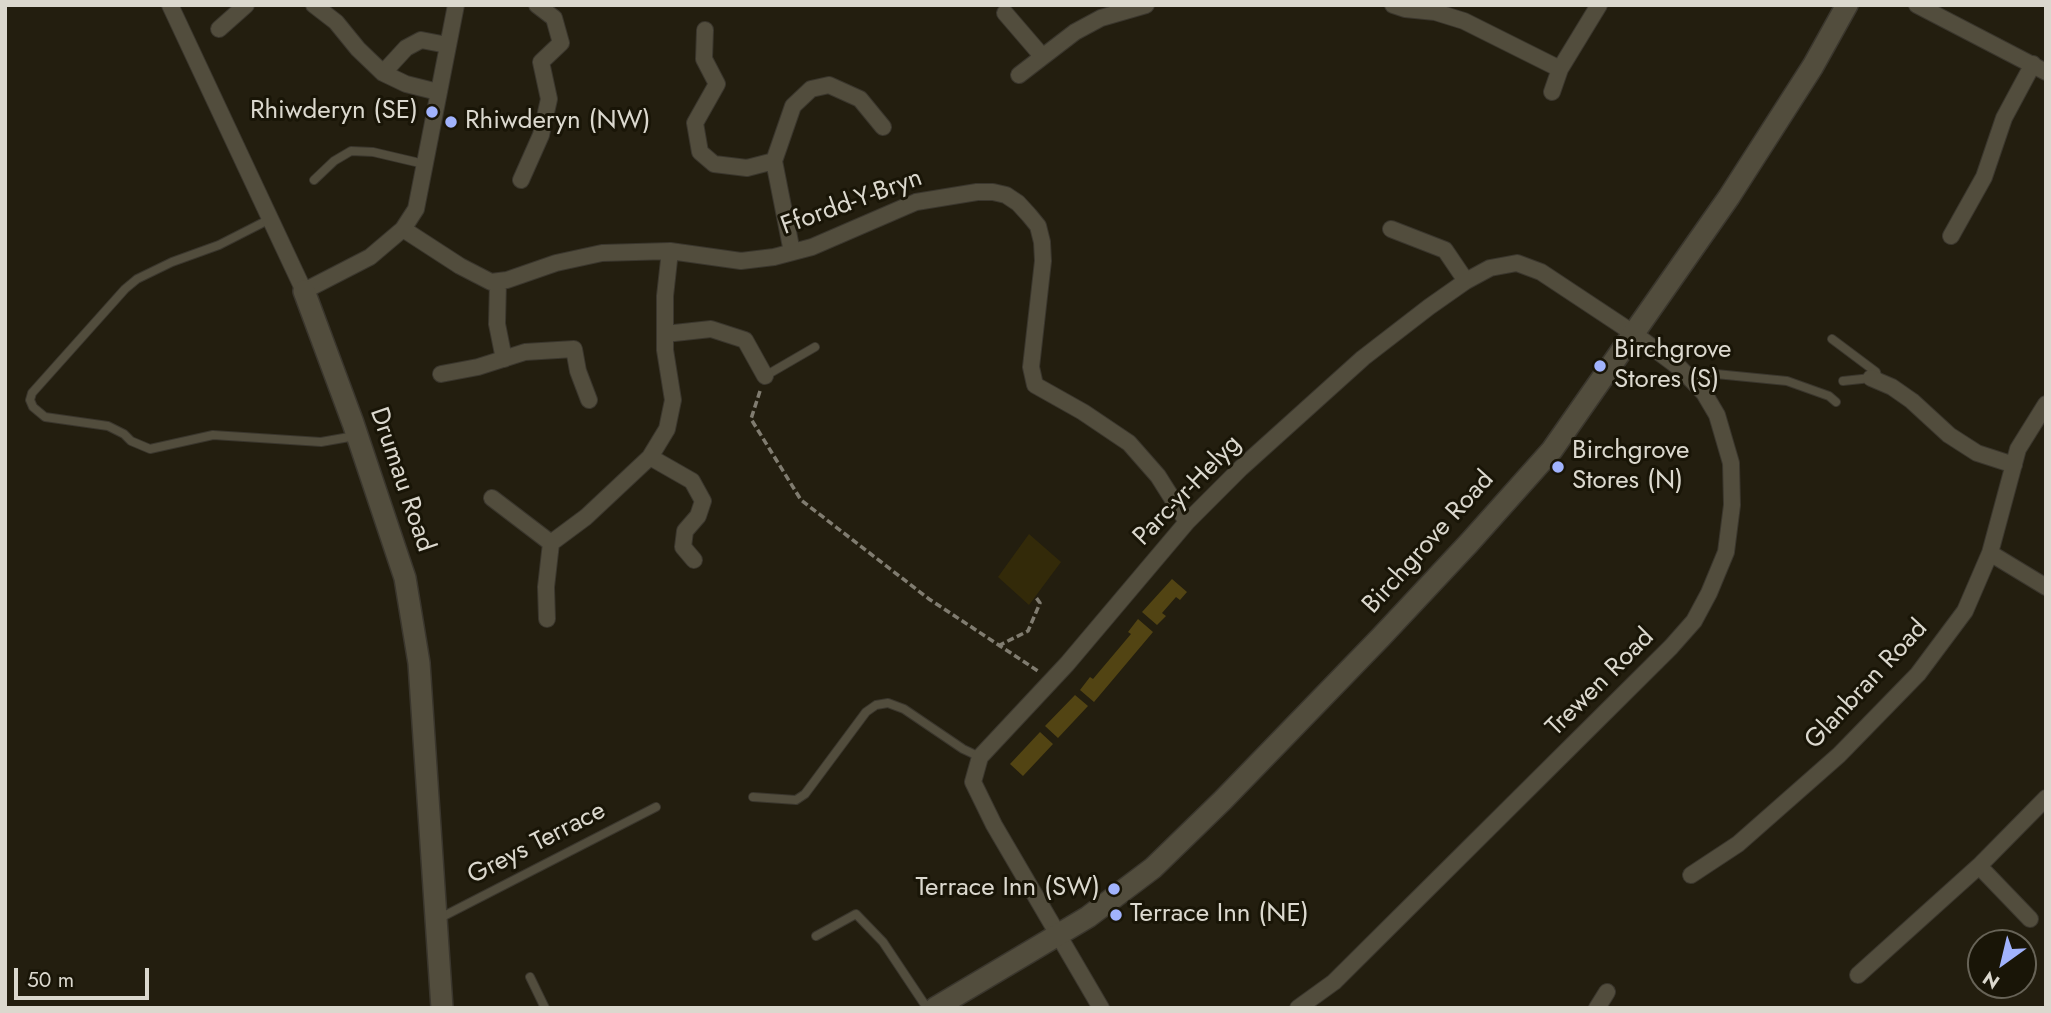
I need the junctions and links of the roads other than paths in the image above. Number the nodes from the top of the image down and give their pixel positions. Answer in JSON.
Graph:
{"nodes":[{"id":1,"x":170,"y":5,"type":"edge"},
{"id":2,"x":246,"y":5,"type":"edge"},
{"id":3,"x":314,"y":5,"type":"edge"},
{"id":4,"x":456,"y":5,"type":"edge"},
{"id":5,"x":537,"y":5,"type":"edge"},
{"id":6,"x":1146,"y":5,"type":"edge"},
{"id":7,"x":1394,"y":5,"type":"edge"},
{"id":8,"x":1599,"y":5,"type":"edge"},
{"id":9,"x":1847,"y":5,"type":"edge"},
{"id":10,"x":1917,"y":5,"type":"edge"},
{"id":11,"x":1127,"y":8,"type":"edge"},
{"id":12,"x":1004,"y":9,"type":"edge"},
{"id":13,"x":219,"y":29,"type":"dead end"},
{"id":14,"x":705,"y":30,"type":"dead end"},
{"id":15,"x":447,"y":45,"type":"junction"},
{"id":16,"x":1042,"y":56,"type":"junction"},
{"id":17,"x":2040,"y":68,"type":"edge"},
{"id":18,"x":1560,"y":69,"type":"junction"},
{"id":19,"x":383,"y":73,"type":"junction"},
{"id":20,"x":1019,"y":75,"type":"dead end"},
{"id":21,"x":438,"y":92,"type":"junction"},
{"id":22,"x":1552,"y":92,"type":"dead end"},
{"id":23,"x":883,"y":127,"type":"dead end"},
{"id":24,"x":774,"y":161,"type":"junction"},
{"id":25,"x":424,"y":164,"type":"junction"},
{"id":26,"x":314,"y":180,"type":"dead end"},
{"id":27,"x":521,"y":180,"type":"dead end"},
{"id":28,"x":270,"y":219,"type":"junction"},
{"id":29,"x":403,"y":229,"type":"junction"},
{"id":30,"x":1391,"y":229,"type":"dead end"},
{"id":31,"x":1951,"y":236,"type":"dead end"},
{"id":32,"x":670,"y":251,"type":"junction"},
{"id":33,"x":792,"y":252,"type":"junction"},
{"id":34,"x":498,"y":281,"type":"junction"},
{"id":35,"x":1466,"y":281,"type":"junction"},
{"id":36,"x":304,"y":291,"type":"junction"},
{"id":37,"x":1633,"y":333,"type":"junction"},
{"id":38,"x":665,"y":334,"type":"junction"},
{"id":39,"x":1832,"y":340,"type":"dead end"},
{"id":40,"x":815,"y":347,"type":"dead end"},
{"id":41,"x":504,"y":359,"type":"junction"},
{"id":42,"x":441,"y":374,"type":"dead end"},
{"id":43,"x":765,"y":376,"type":"joint"},
{"id":44,"x":1692,"y":381,"type":"junction"},
{"id":45,"x":1843,"y":381,"type":"dead end"},
{"id":46,"x":1885,"y":381,"type":"junction"},
{"id":47,"x":589,"y":400,"type":"dead end"},
{"id":48,"x":1836,"y":402,"type":"dead end"},
{"id":49,"x":2046,"y":404,"type":"edge"},
{"id":50,"x":357,"y":435,"type":"junction"},
{"id":51,"x":650,"y":457,"type":"junction"},
{"id":52,"x":2014,"y":465,"type":"junction"},
{"id":53,"x":492,"y":498,"type":"dead end"},
{"id":54,"x":1187,"y":522,"type":"junction"},
{"id":55,"x":551,"y":543,"type":"junction"},
{"id":56,"x":1990,"y":553,"type":"junction"},
{"id":57,"x":694,"y":560,"type":"dead end"},
{"id":58,"x":2046,"y":587,"type":"edge"},
{"id":59,"x":547,"y":619,"type":"dead end"},
{"id":60,"x":980,"y":757,"type":"junction"},
{"id":61,"x":753,"y":797,"type":"dead end"},
{"id":62,"x":2046,"y":798,"type":"edge"},
{"id":63,"x":656,"y":807,"type":"dead end"},
{"id":64,"x":1979,"y":866,"type":"junction"},
{"id":65,"x":1691,"y":875,"type":"dead end"},
{"id":66,"x":437,"y":919,"type":"junction"},
{"id":67,"x":2030,"y":919,"type":"dead end"},
{"id":68,"x":1059,"y":934,"type":"junction"},
{"id":69,"x":816,"y":936,"type":"dead end"},
{"id":70,"x":1858,"y":975,"type":"dead end"},
{"id":71,"x":530,"y":977,"type":"dead end"},
{"id":72,"x":1607,"y":992,"type":"dead end"},
{"id":73,"x":442,"y":1008,"type":"edge"},
{"id":74,"x":545,"y":1008,"type":"edge"},
{"id":75,"x":927,"y":1008,"type":"edge"},
{"id":76,"x":935,"y":1008,"type":"edge"},
{"id":77,"x":1101,"y":1008,"type":"edge"},
{"id":78,"x":1298,"y":1008,"type":"edge"},
{"id":79,"x":1597,"y":1008,"type":"edge"}],
"edges":[{"from":1,"to":28,"type":"street","name":"Drumau Road"},
{"from":2,"to":13,"type":"street"},
{"from":3,"to":19,"type":"street"},
{"from":4,"to":15,"type":"street"},
{"from":5,"to":27,"type":"street"},
{"from":6,"to":11,"type":"street"},
{"from":7,"to":18,"type":"street"},
{"from":8,"to":18,"type":"street"},
{"from":9,"to":37,"type":"main road","name":"Birchgrove Road"},
{"from":10,"to":17,"type":"street"},
{"from":11,"to":16,"type":"street"},
{"from":12,"to":16,"type":"street"},
{"from":14,"to":24,"type":"street"},
{"from":15,"to":19,"type":"street"},
{"from":15,"to":21,"type":"street"},
{"from":16,"to":20,"type":"street"},
{"from":17,"to":31,"type":"street"},
{"from":18,"to":22,"type":"street"},
{"from":19,"to":21,"type":"street"},
{"from":21,"to":25,"type":"street"},
{"from":23,"to":24,"type":"street"},
{"from":24,"to":33,"type":"street"},
{"from":25,"to":26,"type":"lane"},
{"from":25,"to":29,"type":"street"},
{"from":28,"to":36,"type":"street","name":"Drumau Road"},
{"from":28,"to":50,"type":"lane"},
{"from":29,"to":34,"type":"street"},
{"from":29,"to":36,"type":"street"},
{"from":30,"to":35,"type":"street"},
{"from":32,"to":33,"type":"street","name":"Ffordd-Y-Bryn"},
{"from":32,"to":34,"type":"street","name":"Ffordd-Y-Bryn"},
{"from":32,"to":38,"type":"street"},
{"from":33,"to":54,"type":"street","name":"Ffordd-Y-Bryn"},
{"from":34,"to":41,"type":"street"},
{"from":35,"to":37,"type":"street","name":"Parc-yr-Helyg"},
{"from":35,"to":54,"type":"street","name":"Parc-yr-Helyg"},
{"from":36,"to":50,"type":"main road","name":"Drumau Road"},
{"from":37,"to":44,"type":"street","name":"Trewen Road"},
{"from":37,"to":68,"type":"main road","name":"Birchgrove Road"},
{"from":38,"to":43,"type":"street"},
{"from":38,"to":51,"type":"street"},
{"from":39,"to":46,"type":"lane"},
{"from":40,"to":43,"type":"lane"},
{"from":41,"to":42,"type":"street"},
{"from":41,"to":47,"type":"street"},
{"from":44,"to":48,"type":"lane"},
{"from":44,"to":78,"type":"street","name":"Trewen Road"},
{"from":45,"to":46,"type":"lane"},
{"from":46,"to":52,"type":"street"},
{"from":49,"to":52,"type":"street","name":"Glanbran Road"},
{"from":50,"to":66,"type":"main road","name":"Drumau Road"},
{"from":51,"to":55,"type":"street"},
{"from":51,"to":57,"type":"street"},
{"from":52,"to":56,"type":"street","name":"Glanbran Road"},
{"from":53,"to":55,"type":"street"},
{"from":54,"to":60,"type":"street","name":"Parc-yr-Helyg"},
{"from":55,"to":59,"type":"street"},
{"from":56,"to":58,"type":"street"},
{"from":56,"to":65,"type":"street","name":"Glanbran Road"},
{"from":60,"to":61,"type":"lane"},
{"from":60,"to":68,"type":"street"},
{"from":62,"to":64,"type":"street"},
{"from":63,"to":66,"type":"lane","name":"Greys Terrace"},
{"from":64,"to":67,"type":"street"},
{"from":64,"to":70,"type":"street"},
{"from":66,"to":73,"type":"main road","name":"Drumau Road"},
{"from":68,"to":76,"type":"main road","name":"Birchgrove Road"},
{"from":68,"to":77,"type":"street"},
{"from":69,"to":75,"type":"lane"},
{"from":71,"to":74,"type":"lane"},
{"from":72,"to":79,"type":"street"}]}
